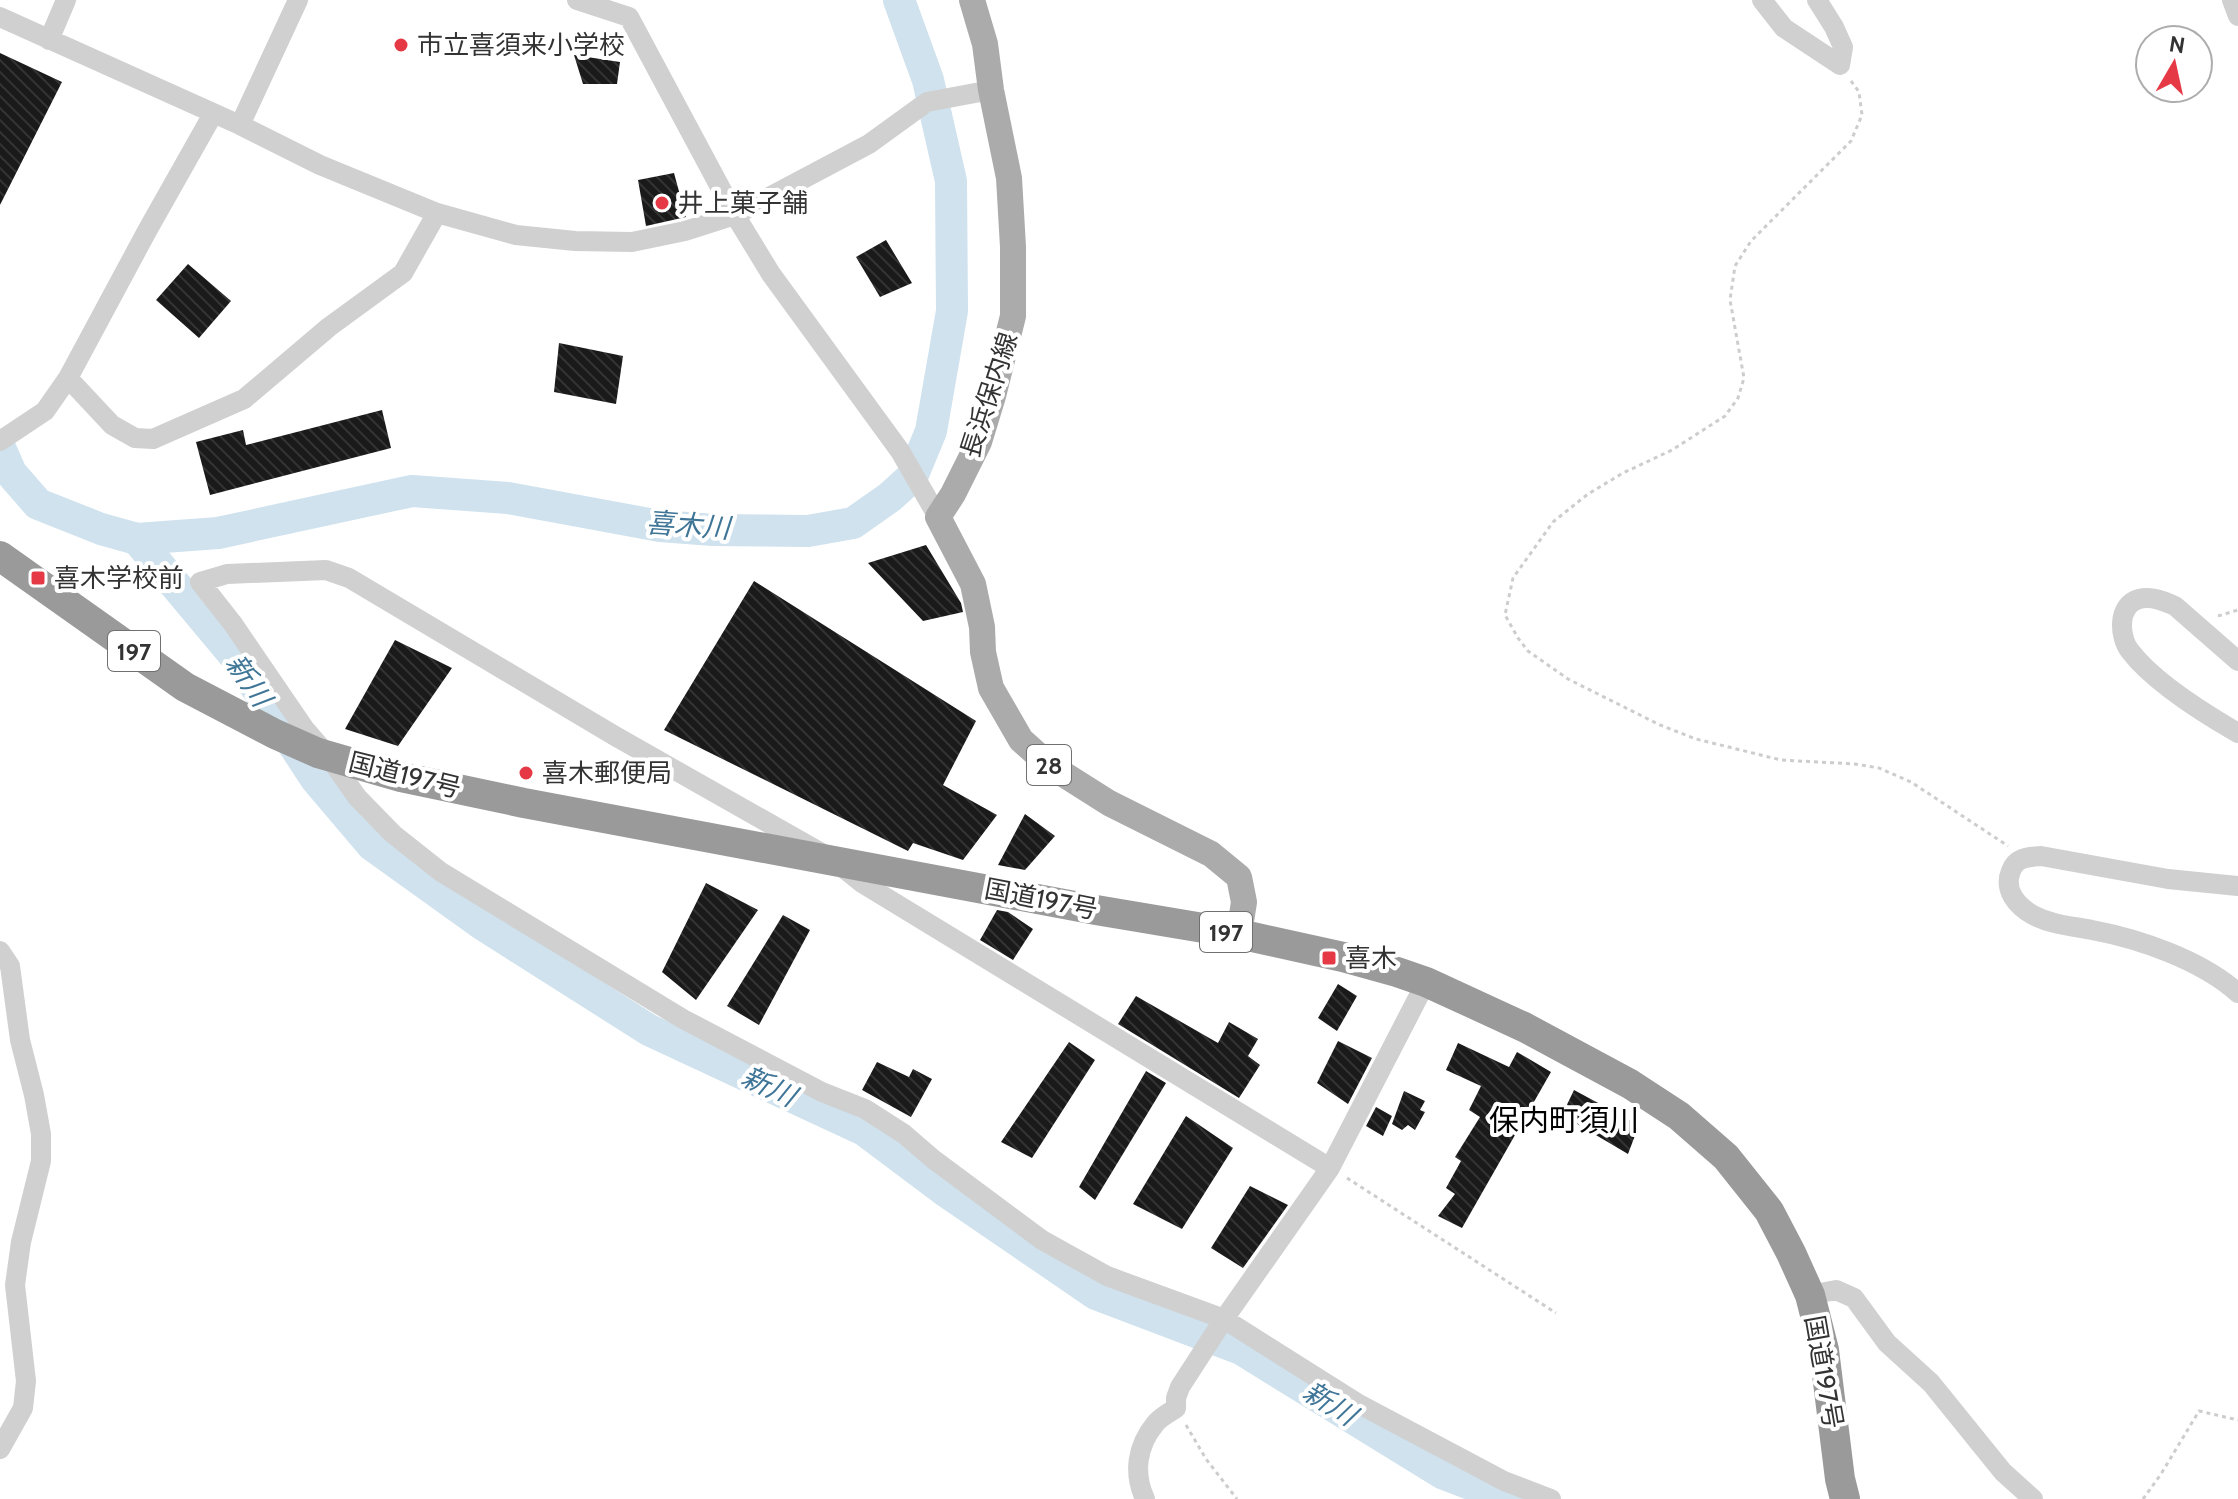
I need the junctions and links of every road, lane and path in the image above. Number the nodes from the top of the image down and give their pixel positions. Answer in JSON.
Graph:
{"nodes":[{"id":1,"x":66,"y":0,"type":"edge"},
{"id":2,"x":298,"y":0,"type":"edge"},
{"id":3,"x":577,"y":0,"type":"edge"},
{"id":4,"x":972,"y":0,"type":"edge"},
{"id":5,"x":1762,"y":0,"type":"edge"},
{"id":6,"x":1817,"y":0,"type":"edge"},
{"id":7,"x":2232,"y":0,"type":"edge"},
{"id":8,"x":2238,"y":16,"type":"edge"},
{"id":9,"x":0,"y":17,"type":"edge"},
{"id":10,"x":49,"y":40,"type":"junction"},
{"id":11,"x":1840,"y":65,"type":"junction"},
{"id":12,"x":987,"y":91,"type":"junction"},
{"id":13,"x":213,"y":114,"type":"junction"},
{"id":14,"x":240,"y":125,"type":"junction"},
{"id":15,"x":437,"y":213,"type":"junction"},
{"id":16,"x":735,"y":215,"type":"junction"},
{"id":17,"x":68,"y":378,"type":"junction"},
{"id":18,"x":0,"y":441,"type":"edge"},
{"id":19,"x":935,"y":511,"type":"junction"},
{"id":20,"x":0,"y":556,"type":"edge"},
{"id":21,"x":2238,"y":661,"type":"edge"},
{"id":22,"x":2238,"y":733,"type":"edge"},
{"id":23,"x":324,"y":755,"type":"junction"},
{"id":24,"x":2025,"y":857,"type":"junction"},
{"id":25,"x":832,"y":859,"type":"junction"},
{"id":26,"x":2238,"y":886,"type":"edge"},
{"id":27,"x":1239,"y":934,"type":"junction"},
{"id":28,"x":0,"y":951,"type":"edge"},
{"id":29,"x":1426,"y":982,"type":"junction"},
{"id":30,"x":2238,"y":993,"type":"edge"},
{"id":31,"x":1330,"y":1168,"type":"junction"},
{"id":32,"x":1810,"y":1295,"type":"junction"},
{"id":33,"x":1556,"y":1313,"type":"dead end"},
{"id":34,"x":1224,"y":1319,"type":"junction"},
{"id":35,"x":1176,"y":1408,"type":"junction"},
{"id":36,"x":2238,"y":1420,"type":"edge"},
{"id":37,"x":0,"y":1449,"type":"edge"},
{"id":38,"x":1145,"y":1499,"type":"edge"},
{"id":39,"x":1237,"y":1499,"type":"edge"},
{"id":40,"x":1551,"y":1499,"type":"edge"},
{"id":41,"x":1845,"y":1499,"type":"edge"},
{"id":42,"x":2033,"y":1499,"type":"edge"},
{"id":43,"x":2143,"y":1499,"type":"edge"}],
"edges":[{"from":1,"to":10,"type":"street"},
{"from":2,"to":14,"type":"street"},
{"from":3,"to":16,"type":"street"},
{"from":4,"to":12,"type":"main road","name":"長浜保内線"},
{"from":5,"to":11,"type":"street"},
{"from":6,"to":11,"type":"street"},
{"from":7,"to":8,"type":"street"},
{"from":9,"to":10,"type":"street"},
{"from":10,"to":13,"type":"street"},
{"from":11,"to":24,"type":"path"},
{"from":12,"to":16,"type":"street"},
{"from":12,"to":19,"type":"main road","name":"長浜保内線"},
{"from":13,"to":14,"type":"street"},
{"from":13,"to":17,"type":"street"},
{"from":14,"to":15,"type":"street"},
{"from":15,"to":16,"type":"street"},
{"from":15,"to":17,"type":"street"},
{"from":16,"to":19,"type":"street"},
{"from":17,"to":18,"type":"street"},
{"from":19,"to":27,"type":"main road","number":"28"},
{"from":20,"to":23,"type":"highway","name":"国道197号","number":"197"},
{"from":21,"to":22,"type":"street"},
{"from":23,"to":25,"type":"highway","name":"国道197号","number":"197"},
{"from":23,"to":25,"type":"street"},
{"from":23,"to":34,"type":"street"},
{"from":24,"to":26,"type":"street"},
{"from":24,"to":30,"type":"street"},
{"from":25,"to":27,"type":"highway","name":"国道197号","number":"197"},
{"from":25,"to":31,"type":"street"},
{"from":27,"to":29,"type":"highway","name":"国道197号","number":"197"},
{"from":28,"to":37,"type":"street"},
{"from":29,"to":31,"type":"street"},
{"from":29,"to":32,"type":"highway","name":"国道197号","number":"197"},
{"from":31,"to":33,"type":"path"},
{"from":31,"to":34,"type":"street"},
{"from":32,"to":41,"type":"highway","name":"国道197号","number":"197"},
{"from":32,"to":42,"type":"street"},
{"from":34,"to":35,"type":"street"},
{"from":34,"to":40,"type":"street"},
{"from":35,"to":38,"type":"street"},
{"from":35,"to":39,"type":"path"},
{"from":36,"to":43,"type":"path"}]}
